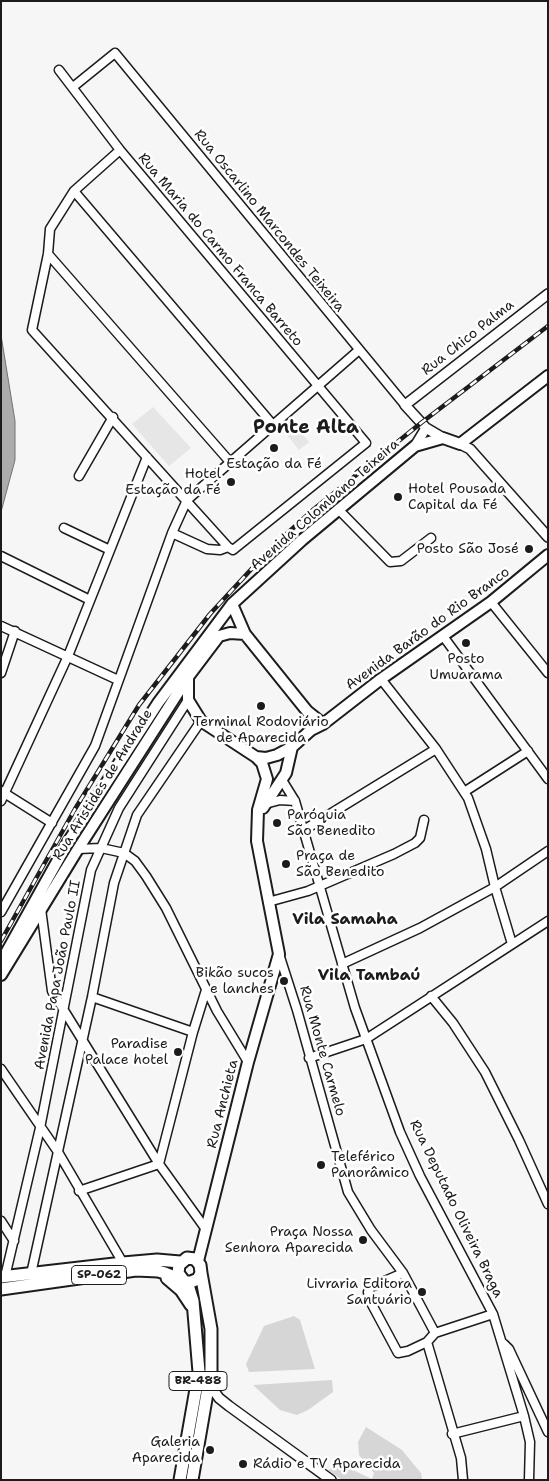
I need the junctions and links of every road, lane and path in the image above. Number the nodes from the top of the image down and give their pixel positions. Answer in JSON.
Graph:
{"nodes":[{"id":1,"x":59,"y":70,"type":"dead end"},
{"id":2,"x":74,"y":87,"type":"junction"},
{"id":3,"x":120,"y":150,"type":"junction"},
{"id":4,"x":74,"y":191,"type":"junction"},
{"id":5,"x":48,"y":254,"type":"junction"},
{"id":6,"x":548,"y":294,"type":"edge"},
{"id":7,"x":359,"y":350,"type":"junction"},
{"id":8,"x":547,"y":379,"type":"edge"},
{"id":9,"x":317,"y":386,"type":"junction"},
{"id":10,"x":405,"y":405,"type":"junction"},
{"id":11,"x":113,"y":417,"type":"junction"},
{"id":12,"x":273,"y":425,"type":"junction"},
{"id":13,"x":426,"y":428,"type":"junction"},
{"id":14,"x":442,"y":438,"type":"junction"},
{"id":15,"x":466,"y":444,"type":"junction"},
{"id":16,"x":415,"y":446,"type":"junction"},
{"id":17,"x":147,"y":457,"type":"junction"},
{"id":18,"x":230,"y":462,"type":"junction"},
{"id":19,"x":79,"y":476,"type":"dead end"},
{"id":20,"x":187,"y":500,"type":"junction"},
{"id":21,"x":338,"y":509,"type":"junction"},
{"id":22,"x":64,"y":528,"type":"dead end"},
{"id":23,"x":172,"y":533,"type":"junction"},
{"id":24,"x":548,"y":536,"type":"edge"},
{"id":25,"x":431,"y":538,"type":"dead end"},
{"id":26,"x":228,"y":547,"type":"junction"},
{"id":27,"x":110,"y":550,"type":"junction"},
{"id":28,"x":548,"y":555,"type":"edge"},
{"id":29,"x":1,"y":556,"type":"edge"},
{"id":30,"x":90,"y":600,"type":"junction"},
{"id":31,"x":491,"y":602,"type":"junction"},
{"id":32,"x":232,"y":604,"type":"junction"},
{"id":33,"x":1,"y":626,"type":"edge"},
{"id":34,"x":15,"y":631,"type":"junction"},
{"id":35,"x":245,"y":634,"type":"junction"},
{"id":36,"x":444,"y":636,"type":"junction"},
{"id":37,"x":68,"y":656,"type":"junction"},
{"id":38,"x":1,"y":673,"type":"edge"},
{"id":39,"x":548,"y":673,"type":"edge"},
{"id":40,"x":188,"y":677,"type":"junction"},
{"id":41,"x":380,"y":679,"type":"junction"},
{"id":42,"x":118,"y":680,"type":"junction"},
{"id":43,"x":188,"y":700,"type":"junction"},
{"id":44,"x":307,"y":711,"type":"junction"},
{"id":45,"x":201,"y":721,"type":"junction"},
{"id":46,"x":323,"y":724,"type":"junction"},
{"id":47,"x":311,"y":730,"type":"junction"},
{"id":48,"x":292,"y":747,"type":"junction"},
{"id":49,"x":436,"y":749,"type":"junction"},
{"id":50,"x":528,"y":751,"type":"junction"},
{"id":51,"x":261,"y":757,"type":"junction"},
{"id":52,"x":548,"y":779,"type":"edge"},
{"id":53,"x":282,"y":780,"type":"junction"},
{"id":54,"x":4,"y":792,"type":"edge"},
{"id":55,"x":464,"y":792,"type":"junction"},
{"id":56,"x":1,"y":801,"type":"edge"},
{"id":57,"x":295,"y":801,"type":"junction"},
{"id":58,"x":265,"y":804,"type":"junction"},
{"id":59,"x":258,"y":816,"type":"junction"},
{"id":60,"x":424,"y":820,"type":"dead end"},
{"id":61,"x":52,"y":823,"type":"junction"},
{"id":62,"x":304,"y":830,"type":"junction"},
{"id":63,"x":101,"y":848,"type":"junction"},
{"id":64,"x":78,"y":849,"type":"junction"},
{"id":65,"x":548,"y":851,"type":"edge"},
{"id":66,"x":124,"y":853,"type":"junction"},
{"id":67,"x":318,"y":886,"type":"junction"},
{"id":68,"x":494,"y":887,"type":"junction"},
{"id":69,"x":268,"y":902,"type":"junction"},
{"id":70,"x":41,"y":909,"type":"junction"},
{"id":71,"x":1,"y":912,"type":"edge"},
{"id":72,"x":548,"y":920,"type":"edge"},
{"id":73,"x":512,"y":944,"type":"junction"},
{"id":74,"x":279,"y":954,"type":"junction"},
{"id":75,"x":1,"y":962,"type":"edge"},
{"id":76,"x":342,"y":964,"type":"junction"},
{"id":77,"x":1,"y":975,"type":"edge"},
{"id":78,"x":206,"y":990,"type":"junction"},
{"id":79,"x":431,"y":996,"type":"junction"},
{"id":80,"x":92,"y":997,"type":"junction"},
{"id":81,"x":63,"y":1012,"type":"junction"},
{"id":82,"x":193,"y":1032,"type":"junction"},
{"id":83,"x":366,"y":1039,"type":"junction"},
{"id":84,"x":82,"y":1040,"type":"junction"},
{"id":85,"x":309,"y":1058,"type":"junction"},
{"id":86,"x":248,"y":1062,"type":"junction"},
{"id":87,"x":1,"y":1069,"type":"edge"},
{"id":88,"x":40,"y":1128,"type":"junction"},
{"id":89,"x":58,"y":1152,"type":"junction"},
{"id":90,"x":159,"y":1164,"type":"junction"},
{"id":91,"x":79,"y":1191,"type":"junction"},
{"id":92,"x":548,"y":1204,"type":"edge"},
{"id":93,"x":1,"y":1221,"type":"edge"},
{"id":94,"x":205,"y":1228,"type":"junction"},
{"id":95,"x":14,"y":1241,"type":"junction"},
{"id":96,"x":198,"y":1261,"type":"junction"},
{"id":97,"x":180,"y":1262,"type":"junction"},
{"id":98,"x":123,"y":1263,"type":"junction"},
{"id":99,"x":136,"y":1270,"type":"junction"},
{"id":100,"x":201,"y":1273,"type":"junction"},
{"id":101,"x":402,"y":1273,"type":"junction"},
{"id":102,"x":3,"y":1277,"type":"edge"},
{"id":103,"x":35,"y":1277,"type":"junction"},
{"id":104,"x":186,"y":1282,"type":"junction"},
{"id":105,"x":1,"y":1289,"type":"edge"},
{"id":106,"x":194,"y":1312,"type":"junction"},
{"id":107,"x":493,"y":1314,"type":"junction"},
{"id":108,"x":435,"y":1334,"type":"junction"},
{"id":109,"x":427,"y":1342,"type":"junction"},
{"id":110,"x":503,"y":1343,"type":"junction"},
{"id":111,"x":209,"y":1384,"type":"junction"},
{"id":112,"x":524,"y":1416,"type":"junction"},
{"id":113,"x":548,"y":1432,"type":"edge"},
{"id":114,"x":452,"y":1434,"type":"junction"},
{"id":115,"x":187,"y":1474,"type":"edge"},
{"id":116,"x":331,"y":1480,"type":"edge"},
{"id":117,"x":463,"y":1480,"type":"edge"},
{"id":118,"x":529,"y":1480,"type":"edge"}],
"edges":[{"from":1,"to":2,"type":"street","name":"Rua Maria do Carmo Franca Barreto"},
{"from":2,"to":3,"type":"street","name":"Rua Maria do Carmo Franca Barreto"},
{"from":2,"to":7,"type":"street","name":"Rua Oscarlino Marcondes Teixeira"},
{"from":3,"to":4,"type":"street"},
{"from":3,"to":9,"type":"street","name":"Rua Maria do Carmo Franca Barreto"},
{"from":4,"to":5,"type":"street"},
{"from":4,"to":12,"type":"street"},
{"from":5,"to":11,"type":"street"},
{"from":5,"to":18,"type":"street"},
{"from":6,"to":10,"type":"street","name":"Rua Chico Palma"},
{"from":7,"to":9,"type":"street"},
{"from":7,"to":10,"type":"street","name":"Rua Oscarlino Marcondes Teixeira"},
{"from":8,"to":15,"type":"main road"},
{"from":9,"to":12,"type":"street"},
{"from":9,"to":26,"type":"street","name":"Rua Maria do Carmo Franca Barreto"},
{"from":10,"to":13,"type":"street"},
{"from":11,"to":17,"type":"street"},
{"from":11,"to":19,"type":"street"},
{"from":12,"to":18,"type":"street"},
{"from":13,"to":14,"type":"street"},
{"from":13,"to":16,"type":"street"},
{"from":14,"to":15,"type":"main road"},
{"from":14,"to":16,"type":"main road","name":"Avenida Colombano Teixeira"},
{"from":15,"to":24,"type":"street"},
{"from":16,"to":21,"type":"main road","name":"Avenida Colombano Teixeira"},
{"from":17,"to":20,"type":"street"},
{"from":17,"to":27,"type":"street"},
{"from":18,"to":20,"type":"street"},
{"from":20,"to":23,"type":"street"},
{"from":20,"to":26,"type":"street"},
{"from":21,"to":25,"type":"street"},
{"from":21,"to":32,"type":"main road","name":"Avenida Colombano Teixeira"},
{"from":22,"to":27,"type":"street"},
{"from":23,"to":26,"type":"street"},
{"from":23,"to":42,"type":"street"},
{"from":27,"to":30,"type":"street"},
{"from":28,"to":31,"type":"main road","name":"Avenida Barão do Rio Branco"},
{"from":29,"to":30,"type":"street"},
{"from":30,"to":37,"type":"street"},
{"from":31,"to":36,"type":"main road","name":"Avenida Barão do Rio Branco"},
{"from":31,"to":39,"type":"street"},
{"from":32,"to":35,"type":"main road"},
{"from":32,"to":75,"type":"main road","name":"Rua Aristides de Andrade"},
{"from":33,"to":34,"type":"street"},
{"from":34,"to":37,"type":"street"},
{"from":34,"to":38,"type":"street"},
{"from":35,"to":40,"type":"main road","name":"Rua Aristides de Andrade"},
{"from":35,"to":44,"type":"main road"},
{"from":36,"to":41,"type":"main road","name":"Avenida Barão do Rio Branco"},
{"from":36,"to":50,"type":"street"},
{"from":37,"to":42,"type":"street"},
{"from":37,"to":54,"type":"street"},
{"from":40,"to":43,"type":"main road"},
{"from":40,"to":64,"type":"main road","name":"Rua Aristides de Andrade"},
{"from":41,"to":46,"type":"main road","name":"Avenida Barão do Rio Branco"},
{"from":41,"to":49,"type":"street"},
{"from":42,"to":61,"type":"street"},
{"from":43,"to":45,"type":"main road"},
{"from":43,"to":63,"type":"street","name":"Avenida Papa João Paulo II"},
{"from":44,"to":46,"type":"main road"},
{"from":44,"to":47,"type":"main road"},
{"from":45,"to":51,"type":"main road"},
{"from":45,"to":66,"type":"street"},
{"from":46,"to":47,"type":"main road"},
{"from":47,"to":48,"type":"main road"},
{"from":48,"to":51,"type":"main road"},
{"from":48,"to":53,"type":"main road"},
{"from":49,"to":55,"type":"street"},
{"from":49,"to":62,"type":"street"},
{"from":50,"to":52,"type":"street"},
{"from":50,"to":55,"type":"street"},
{"from":51,"to":53,"type":"main road"},
{"from":51,"to":59,"type":"main road","name":"Rua Monte Carmelo"},
{"from":53,"to":57,"type":"street","name":"Rua Deputado Oliveira Braga"},
{"from":53,"to":58,"type":"main road"},
{"from":54,"to":56,"type":"street"},
{"from":54,"to":61,"type":"street"},
{"from":55,"to":68,"type":"street"},
{"from":57,"to":58,"type":"street"},
{"from":57,"to":62,"type":"street","name":"Rua Deputado Oliveira Braga"},
{"from":58,"to":59,"type":"main road"},
{"from":59,"to":69,"type":"main road","name":"Rua Monte Carmelo"},
{"from":60,"to":67,"type":"street"},
{"from":61,"to":71,"type":"street"},
{"from":62,"to":67,"type":"street","name":"Rua Deputado Oliveira Braga"},
{"from":63,"to":64,"type":"street"},
{"from":63,"to":66,"type":"street"},
{"from":63,"to":81,"type":"street","name":"Avenida Papa João Paulo II"},
{"from":64,"to":70,"type":"main road","name":"Rua Aristides de Andrade"},
{"from":65,"to":68,"type":"street"},
{"from":66,"to":78,"type":"street"},
{"from":66,"to":80,"type":"street"},
{"from":67,"to":69,"type":"street"},
{"from":67,"to":76,"type":"street","name":"Rua Deputado Oliveira Braga"},
{"from":68,"to":73,"type":"street"},
{"from":68,"to":76,"type":"street"},
{"from":69,"to":74,"type":"main road","name":"Rua Monte Carmelo"},
{"from":70,"to":77,"type":"main road","name":"Rua Aristides de Andrade"},
{"from":70,"to":81,"type":"street"},
{"from":72,"to":73,"type":"street"},
{"from":73,"to":79,"type":"street"},
{"from":74,"to":85,"type":"street","name":"Rua Monte Carmelo"},
{"from":74,"to":86,"type":"main road","name":"Rua Anchieta"},
{"from":76,"to":83,"type":"street","name":"Rua Deputado Oliveira Braga"},
{"from":78,"to":82,"type":"street"},
{"from":78,"to":86,"type":"street"},
{"from":79,"to":83,"type":"street"},
{"from":79,"to":92,"type":"street"},
{"from":80,"to":82,"type":"street"},
{"from":80,"to":84,"type":"street"},
{"from":81,"to":84,"type":"street"},
{"from":81,"to":88,"type":"street","name":"Avenida Papa João Paulo II"},
{"from":82,"to":90,"type":"street"},
{"from":83,"to":85,"type":"street"},
{"from":83,"to":107,"type":"street","name":"Rua Deputado Oliveira Braga"},
{"from":84,"to":89,"type":"street"},
{"from":84,"to":90,"type":"street"},
{"from":85,"to":101,"type":"street","name":"Rua Monte Carmelo"},
{"from":86,"to":94,"type":"main road","name":"Rua Anchieta"},
{"from":87,"to":88,"type":"street"},
{"from":88,"to":89,"type":"street"},
{"from":88,"to":95,"type":"street","name":"Avenida Papa João Paulo II"},
{"from":89,"to":91,"type":"street"},
{"from":89,"to":103,"type":"street"},
{"from":90,"to":91,"type":"street"},
{"from":90,"to":94,"type":"street"},
{"from":91,"to":98,"type":"street"},
{"from":93,"to":95,"type":"street"},
{"from":94,"to":96,"type":"main road","name":"Rua Anchieta"},
{"from":95,"to":102,"type":"street","name":"Avenida Papa João Paulo II"},
{"from":96,"to":97,"type":"main road","number":"SP-062"},
{"from":96,"to":100,"type":"main road"},
{"from":97,"to":98,"type":"main road","number":"SP-062"},
{"from":97,"to":104,"type":"main road"},
{"from":98,"to":103,"type":"main road","number":"SP-062"},
{"from":99,"to":103,"type":"main road","number":"SP-062"},
{"from":99,"to":104,"type":"main road","number":"SP-062"},
{"from":99,"to":106,"type":"main road"},
{"from":100,"to":104,"type":"main road"},
{"from":100,"to":111,"type":"main road"},
{"from":101,"to":108,"type":"street","name":"Rua Monte Carmelo"},
{"from":101,"to":109,"type":"street"},
{"from":102,"to":103,"type":"main road","number":"SP-062"},
{"from":103,"to":105,"type":"main road","number":"SP-062"},
{"from":104,"to":106,"type":"main road","number":"BR-488"},
{"from":106,"to":115,"type":"main road","number":"BR-488"},
{"from":107,"to":108,"type":"street"},
{"from":107,"to":110,"type":"street","name":"Rua Deputado Oliveira Braga"},
{"from":108,"to":109,"type":"street"},
{"from":109,"to":114,"type":"street"},
{"from":110,"to":112,"type":"street"},
{"from":110,"to":113,"type":"street"},
{"from":111,"to":115,"type":"main road","number":"BR-488"},
{"from":111,"to":116,"type":"street"},
{"from":112,"to":114,"type":"street"},
{"from":112,"to":118,"type":"street"},
{"from":114,"to":117,"type":"street"}]}
